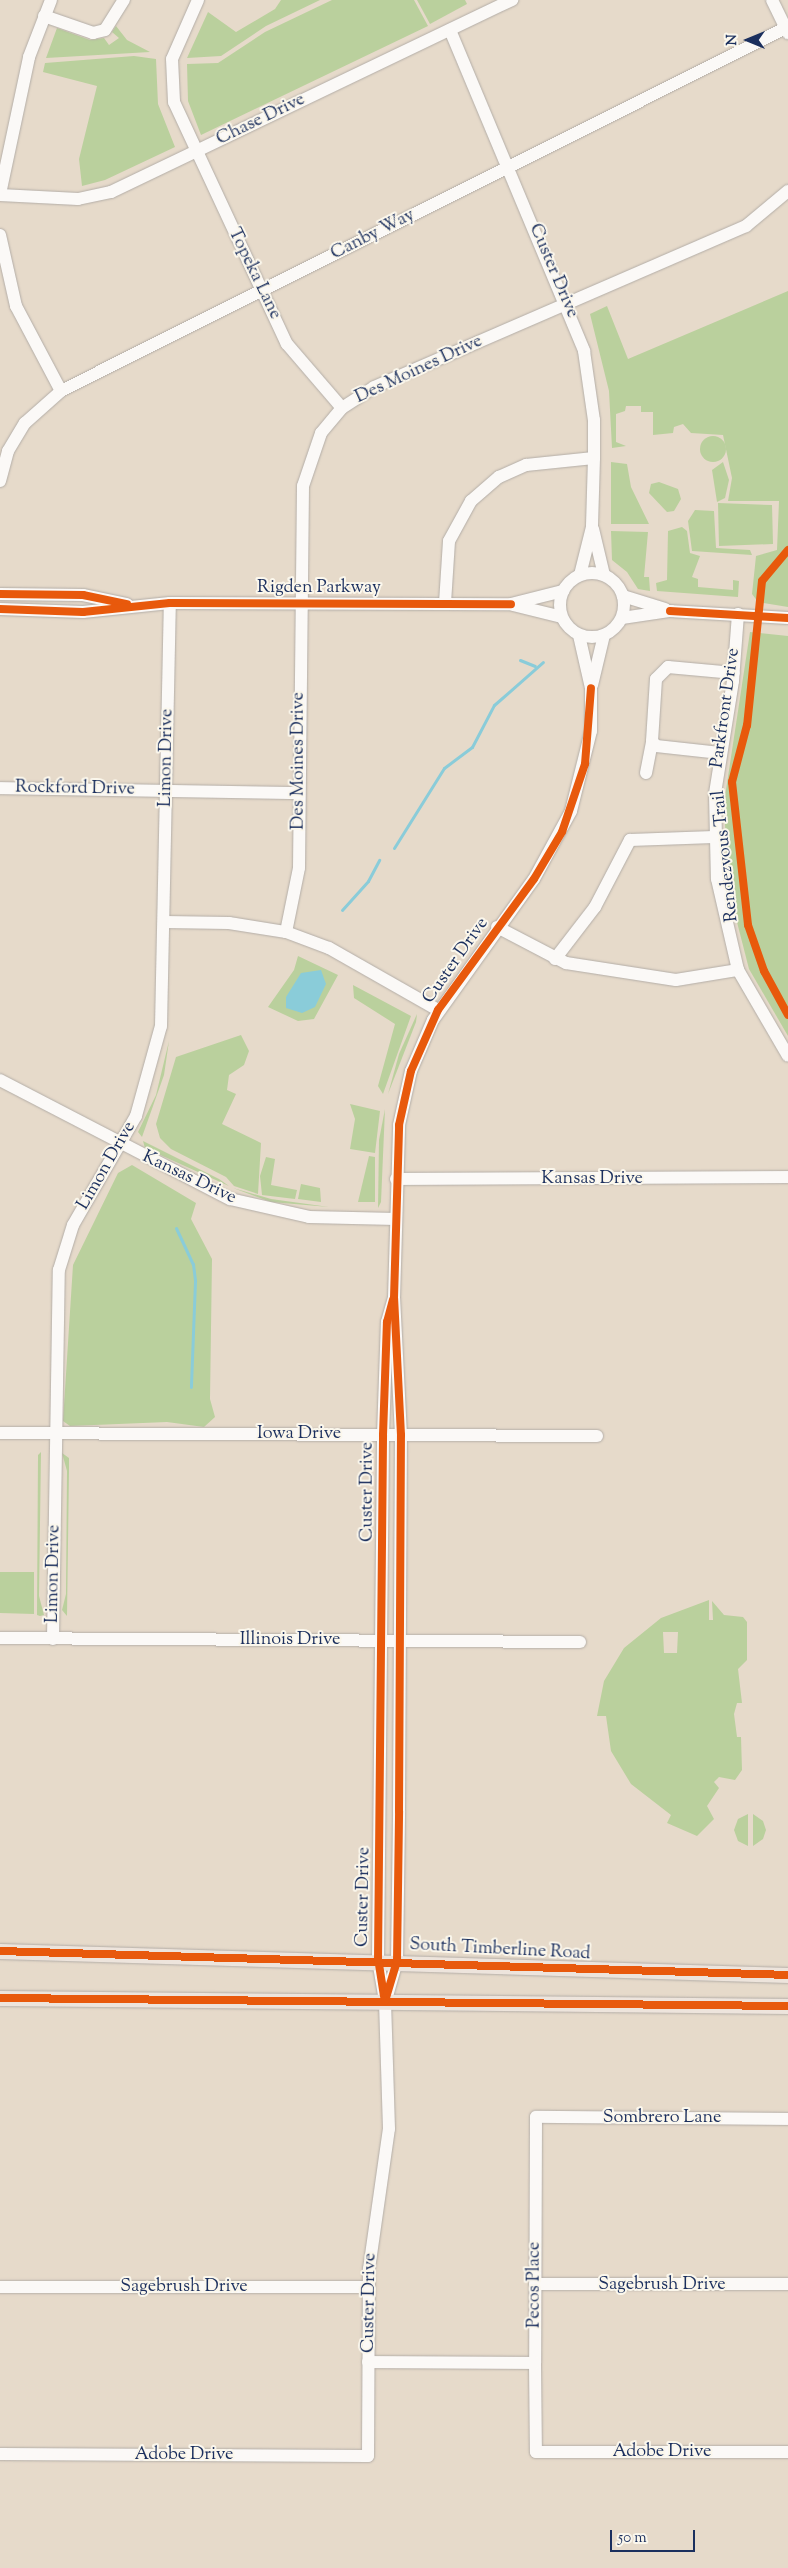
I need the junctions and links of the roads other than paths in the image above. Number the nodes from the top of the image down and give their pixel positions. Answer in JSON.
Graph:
{"nodes":[{"id":1,"x":51,"y":0,"type":"edge"},
{"id":2,"x":124,"y":0,"type":"edge"},
{"id":3,"x":198,"y":0,"type":"edge"},
{"id":4,"x":512,"y":0,"type":"edge"},
{"id":5,"x":772,"y":0,"type":"edge"},
{"id":6,"x":44,"y":16,"type":"junction"},
{"id":7,"x":450,"y":30,"type":"junction"},
{"id":8,"x":787,"y":30,"type":"edge"},
{"id":9,"x":195,"y":152,"type":"junction"},
{"id":10,"x":509,"y":167,"type":"junction"},
{"id":11,"x":788,"y":191,"type":"edge"},
{"id":12,"x":0,"y":194,"type":"edge"},
{"id":13,"x":0,"y":235,"type":"edge"},
{"id":14,"x":262,"y":291,"type":"junction"},
{"id":15,"x":568,"y":304,"type":"junction"},
{"id":16,"x":61,"y":392,"type":"junction"},
{"id":17,"x":342,"y":408,"type":"junction"},
{"id":18,"x":594,"y":458,"type":"junction"},
{"id":19,"x":0,"y":481,"type":"edge"},
{"id":20,"x":592,"y":527,"type":"junction"},
{"id":21,"x":580,"y":575,"type":"junction"},
{"id":22,"x":604,"y":575,"type":"junction"},
{"id":23,"x":563,"y":591,"type":"junction"},
{"id":24,"x":0,"y":594,"type":"edge"},
{"id":25,"x":623,"y":596,"type":"junction"},
{"id":26,"x":170,"y":602,"type":"junction"},
{"id":27,"x":300,"y":603,"type":"junction"},
{"id":28,"x":445,"y":603,"type":"junction"},
{"id":29,"x":127,"y":604,"type":"junction"},
{"id":30,"x":511,"y":604,"type":"junction"},
{"id":31,"x":0,"y":609,"type":"edge"},
{"id":32,"x":670,"y":611,"type":"junction"},
{"id":33,"x":738,"y":614,"type":"junction"},
{"id":34,"x":562,"y":617,"type":"junction"},
{"id":35,"x":622,"y":618,"type":"junction"},
{"id":36,"x":788,"y":618,"type":"edge"},
{"id":37,"x":579,"y":635,"type":"junction"},
{"id":38,"x":604,"y":635,"type":"junction"},
{"id":39,"x":734,"y":673,"type":"junction"},
{"id":40,"x":591,"y":688,"type":"junction"},
{"id":41,"x":652,"y":742,"type":"junction"},
{"id":42,"x":720,"y":753,"type":"junction"},
{"id":43,"x":646,"y":773,"type":"dead end"},
{"id":44,"x":0,"y":788,"type":"edge"},
{"id":45,"x":167,"y":792,"type":"junction"},
{"id":46,"x":299,"y":793,"type":"junction"},
{"id":47,"x":714,"y":837,"type":"junction"},
{"id":48,"x":165,"y":922,"type":"junction"},
{"id":49,"x":497,"y":927,"type":"junction"},
{"id":50,"x":286,"y":932,"type":"junction"},
{"id":51,"x":556,"y":959,"type":"junction"},
{"id":52,"x":738,"y":970,"type":"junction"},
{"id":53,"x":438,"y":1010,"type":"junction"},
{"id":54,"x":788,"y":1056,"type":"edge"},
{"id":55,"x":0,"y":1080,"type":"edge"},
{"id":56,"x":122,"y":1146,"type":"junction"},
{"id":57,"x":788,"y":1177,"type":"edge"},
{"id":58,"x":396,"y":1179,"type":"junction"},
{"id":59,"x":396,"y":1219,"type":"junction"},
{"id":60,"x":394,"y":1298,"type":"junction"},
{"id":61,"x":56,"y":1432,"type":"junction"},
{"id":62,"x":0,"y":1433,"type":"edge"},
{"id":63,"x":383,"y":1435,"type":"junction"},
{"id":64,"x":401,"y":1436,"type":"junction"},
{"id":65,"x":597,"y":1436,"type":"dead end"},
{"id":66,"x":0,"y":1638,"type":"edge"},
{"id":67,"x":53,"y":1639,"type":"junction"},
{"id":68,"x":382,"y":1641,"type":"junction"},
{"id":69,"x":401,"y":1641,"type":"junction"},
{"id":70,"x":580,"y":1642,"type":"dead end"},
{"id":71,"x":0,"y":1951,"type":"edge"},
{"id":72,"x":378,"y":1960,"type":"junction"},
{"id":73,"x":397,"y":1961,"type":"junction"},
{"id":74,"x":788,"y":1975,"type":"edge"},
{"id":75,"x":0,"y":1998,"type":"edge"},
{"id":76,"x":385,"y":2001,"type":"junction"},
{"id":77,"x":788,"y":2006,"type":"edge"},
{"id":78,"x":536,"y":2118,"type":"joint"},
{"id":79,"x":788,"y":2119,"type":"edge"},
{"id":80,"x":535,"y":2284,"type":"junction"},
{"id":81,"x":788,"y":2284,"type":"edge"},
{"id":82,"x":0,"y":2287,"type":"edge"},
{"id":83,"x":369,"y":2288,"type":"junction"},
{"id":84,"x":368,"y":2362,"type":"junction"},
{"id":85,"x":535,"y":2363,"type":"junction"},
{"id":86,"x":536,"y":2452,"type":"joint"},
{"id":87,"x":788,"y":2452,"type":"edge"},
{"id":88,"x":0,"y":2454,"type":"edge"},
{"id":89,"x":368,"y":2456,"type":"joint"}],
"edges":[{"from":1,"to":6,"type":"street"},
{"from":2,"to":6,"type":"street"},
{"from":3,"to":9,"type":"street","name":"Topeka Lane"},
{"from":4,"to":7,"type":"street","name":"Chase Drive"},
{"from":5,"to":8,"type":"street"},
{"from":6,"to":12,"type":"street"},
{"from":7,"to":9,"type":"street","name":"Chase Drive"},
{"from":7,"to":10,"type":"street","name":"Custer Drive"},
{"from":8,"to":10,"type":"street","name":"Canby Way"},
{"from":9,"to":12,"type":"street","name":"Chase Drive"},
{"from":9,"to":14,"type":"street","name":"Topeka Lane"},
{"from":10,"to":14,"type":"street","name":"Canby Way"},
{"from":10,"to":15,"type":"street","name":"Custer Drive"},
{"from":11,"to":15,"type":"street","name":"Des Moines Drive"},
{"from":13,"to":16,"type":"street"},
{"from":14,"to":16,"type":"street","name":"Canby Way"},
{"from":14,"to":17,"type":"street","name":"Topeka Lane"},
{"from":15,"to":17,"type":"street","name":"Des Moines Drive"},
{"from":15,"to":18,"type":"street","name":"Custer Drive"},
{"from":16,"to":19,"type":"street","name":"Canby Way"},
{"from":17,"to":27,"type":"street","name":"Des Moines Drive"},
{"from":18,"to":20,"type":"street","name":"Custer Drive"},
{"from":18,"to":28,"type":"street"},
{"from":20,"to":21,"type":"street","name":"Custer Drive"},
{"from":20,"to":22,"type":"street","name":"Custer Drive"},
{"from":21,"to":22,"type":"street"},
{"from":21,"to":23,"type":"street"},
{"from":22,"to":25,"type":"street"},
{"from":23,"to":30,"type":"street","name":"Rigden Parkway"},
{"from":23,"to":34,"type":"street"},
{"from":24,"to":29,"type":"street","name":"Rigden Parkway"},
{"from":25,"to":32,"type":"street"},
{"from":25,"to":35,"type":"street"},
{"from":26,"to":27,"type":"street","name":"Rigden Parkway"},
{"from":26,"to":29,"type":"street","name":"Rigden Parkway"},
{"from":26,"to":45,"type":"street","name":"Limon Drive"},
{"from":27,"to":28,"type":"street","name":"Rigden Parkway"},
{"from":27,"to":46,"type":"street","name":"Des Moines Drive"},
{"from":28,"to":30,"type":"street","name":"Rigden Parkway"},
{"from":29,"to":31,"type":"street","name":"Rigden Parkway"},
{"from":30,"to":34,"type":"street","name":"Rigden Parkway"},
{"from":32,"to":33,"type":"street"},
{"from":32,"to":35,"type":"street"},
{"from":33,"to":36,"type":"street"},
{"from":33,"to":39,"type":"street","name":"Parkfront Drive"},
{"from":34,"to":37,"type":"street"},
{"from":35,"to":38,"type":"street"},
{"from":37,"to":38,"type":"street"},
{"from":37,"to":40,"type":"street","name":"Custer Drive"},
{"from":38,"to":40,"type":"street","name":"Custer Drive"},
{"from":39,"to":41,"type":"street"},
{"from":39,"to":42,"type":"street","name":"Parkfront Drive"},
{"from":40,"to":49,"type":"street","name":"Custer Drive"},
{"from":41,"to":42,"type":"street"},
{"from":41,"to":43,"type":"street"},
{"from":42,"to":47,"type":"street","name":"Parkfront Drive"},
{"from":44,"to":45,"type":"street","name":"Rockford Drive"},
{"from":45,"to":46,"type":"street","name":"Rockford Drive"},
{"from":45,"to":48,"type":"street","name":"Limon Drive"},
{"from":46,"to":50,"type":"street","name":"Des Moines Drive"},
{"from":47,"to":51,"type":"street"},
{"from":47,"to":52,"type":"street","name":"Parkfront Drive"},
{"from":48,"to":50,"type":"street"},
{"from":48,"to":56,"type":"street","name":"Limon Drive"},
{"from":49,"to":51,"type":"street"},
{"from":49,"to":53,"type":"street","name":"Custer Drive"},
{"from":50,"to":53,"type":"street"},
{"from":51,"to":52,"type":"street"},
{"from":52,"to":54,"type":"street","name":"Parkfront Drive"},
{"from":53,"to":58,"type":"street","name":"Custer Drive"},
{"from":55,"to":56,"type":"street","name":"Kansas Drive"},
{"from":56,"to":59,"type":"street","name":"Kansas Drive"},
{"from":56,"to":61,"type":"street","name":"Limon Drive"},
{"from":57,"to":58,"type":"street","name":"Kansas Drive"},
{"from":58,"to":59,"type":"street","name":"Custer Drive"},
{"from":59,"to":60,"type":"street","name":"Custer Drive"},
{"from":60,"to":63,"type":"street","name":"Custer Drive"},
{"from":60,"to":64,"type":"street","name":"Custer Drive"},
{"from":61,"to":62,"type":"street","name":"Iowa Drive"},
{"from":61,"to":63,"type":"street","name":"Iowa Drive"},
{"from":61,"to":67,"type":"street","name":"Limon Drive"},
{"from":63,"to":64,"type":"street","name":"Iowa Drive"},
{"from":63,"to":68,"type":"street","name":"Custer Drive"},
{"from":64,"to":65,"type":"street","name":"Iowa Drive"},
{"from":64,"to":69,"type":"street","name":"Custer Drive"},
{"from":66,"to":67,"type":"street","name":"Illinois Drive"},
{"from":67,"to":68,"type":"street","name":"Illinois Drive"},
{"from":68,"to":69,"type":"street","name":"Illinois Drive"},
{"from":68,"to":72,"type":"street","name":"Custer Drive"},
{"from":69,"to":70,"type":"street","name":"Illinois Drive"},
{"from":69,"to":73,"type":"street","name":"Custer Drive"},
{"from":71,"to":72,"type":"main road","name":"South Timberline Road"},
{"from":72,"to":73,"type":"main road","name":"South Timberline Road"},
{"from":72,"to":76,"type":"street","name":"Custer Drive"},
{"from":73,"to":74,"type":"main road","name":"South Timberline Road"},
{"from":73,"to":76,"type":"street","name":"Custer Drive"},
{"from":75,"to":76,"type":"main road"},
{"from":76,"to":77,"type":"main road"},
{"from":76,"to":83,"type":"street","name":"Custer Drive"},
{"from":78,"to":79,"type":"street","name":"Sombrero Lane"},
{"from":78,"to":80,"type":"street","name":"Pecos Place"},
{"from":80,"to":81,"type":"street","name":"Sagebrush Drive"},
{"from":80,"to":85,"type":"street","name":"Pecos Place"},
{"from":82,"to":83,"type":"street","name":"Sagebrush Drive"},
{"from":83,"to":84,"type":"street","name":"Custer Drive"},
{"from":84,"to":85,"type":"street"},
{"from":84,"to":89,"type":"street","name":"Custer Drive"},
{"from":85,"to":86,"type":"street","name":"Pecos Place"},
{"from":86,"to":87,"type":"street","name":"Adobe Drive"},
{"from":88,"to":89,"type":"street","name":"Adobe Drive"}]}
